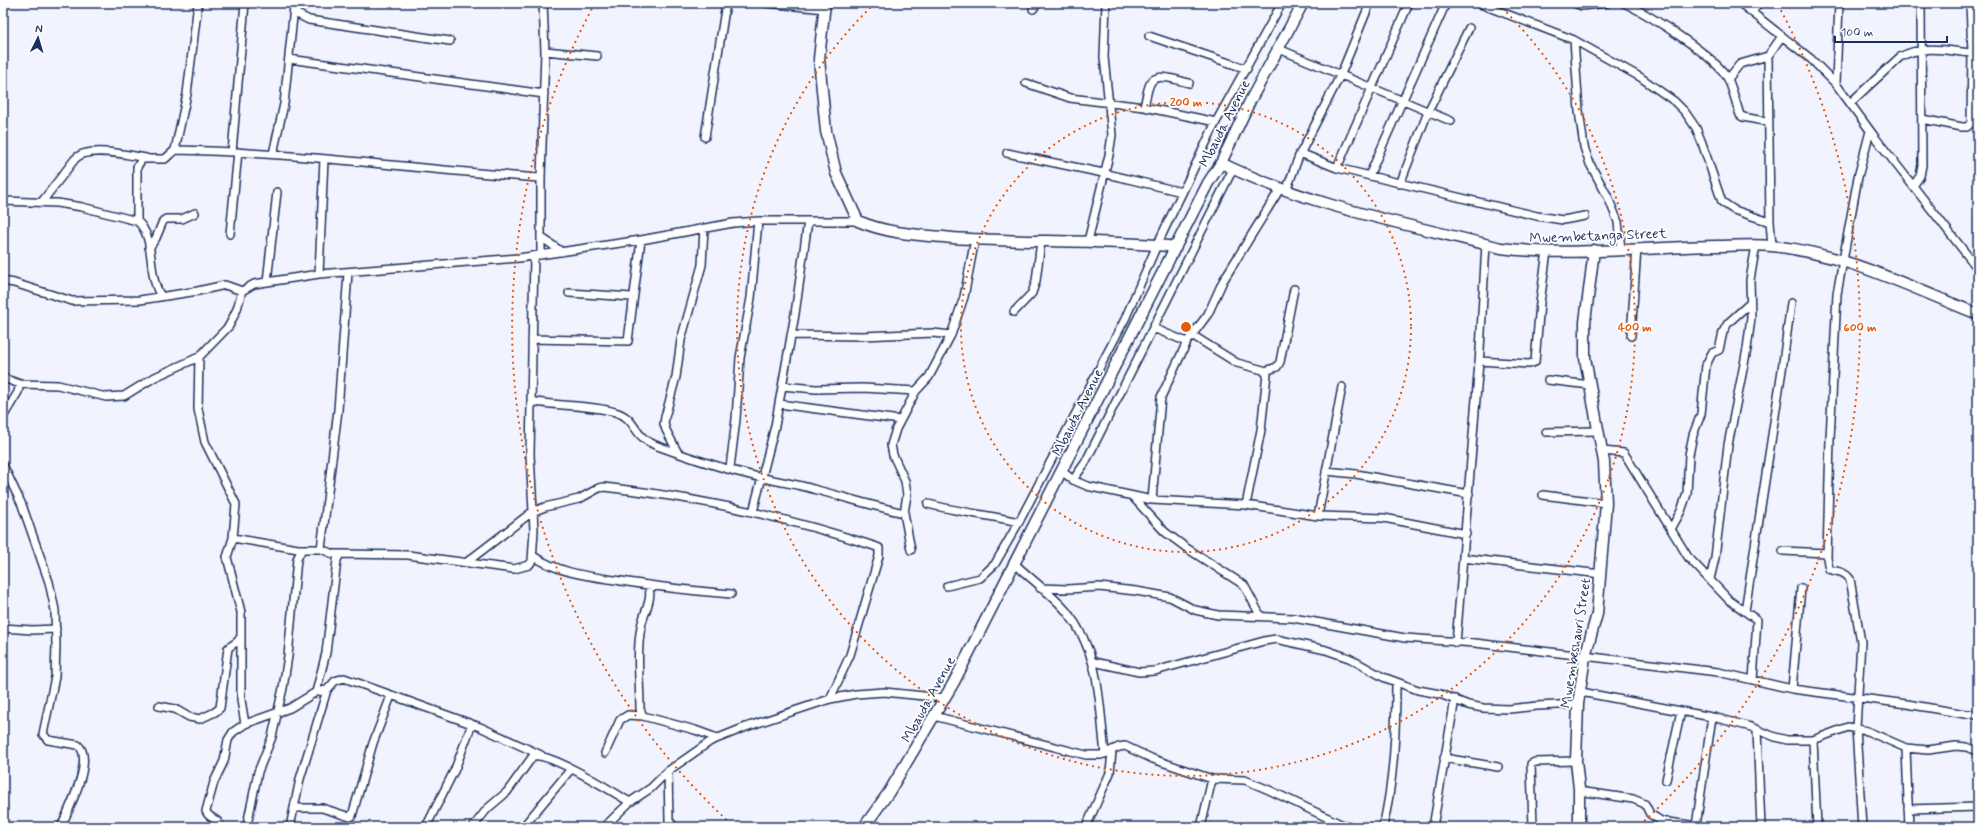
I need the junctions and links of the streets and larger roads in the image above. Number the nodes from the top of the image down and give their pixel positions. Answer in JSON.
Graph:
{"nodes":[{"id":1,"x":198,"y":3,"type":"edge"},
{"id":2,"x":245,"y":3,"type":"edge"},
{"id":3,"x":541,"y":3,"type":"edge"},
{"id":4,"x":726,"y":3,"type":"edge"},
{"id":5,"x":766,"y":3,"type":"edge"},
{"id":6,"x":1106,"y":3,"type":"edge"},
{"id":7,"x":1282,"y":3,"type":"edge"},
{"id":8,"x":1303,"y":3,"type":"edge"},
{"id":9,"x":1370,"y":3,"type":"edge"},
{"id":10,"x":1409,"y":3,"type":"edge"},
{"id":11,"x":1446,"y":3,"type":"edge"},
{"id":12,"x":1478,"y":3,"type":"edge"},
{"id":13,"x":1574,"y":3,"type":"edge"},
{"id":14,"x":1607,"y":3,"type":"edge"},
{"id":15,"x":1624,"y":3,"type":"edge"},
{"id":16,"x":1740,"y":3,"type":"edge"},
{"id":17,"x":1759,"y":3,"type":"edge"},
{"id":18,"x":1839,"y":3,"type":"edge"},
{"id":19,"x":1921,"y":3,"type":"edge"},
{"id":20,"x":1970,"y":3,"type":"edge"},
{"id":21,"x":294,"y":5,"type":"edge"},
{"id":22,"x":825,"y":6,"type":"edge"},
{"id":23,"x":1752,"y":12,"type":"junction"},
{"id":24,"x":1469,"y":28,"type":"dead end"},
{"id":25,"x":1149,"y":36,"type":"dead end"},
{"id":26,"x":1782,"y":36,"type":"junction"},
{"id":27,"x":1574,"y":40,"type":"junction"},
{"id":28,"x":450,"y":41,"type":"dead end"},
{"id":29,"x":1922,"y":48,"type":"junction"},
{"id":30,"x":1279,"y":49,"type":"junction"},
{"id":31,"x":545,"y":51,"type":"junction"},
{"id":32,"x":1972,"y":53,"type":"junction"},
{"id":33,"x":597,"y":56,"type":"dead end"},
{"id":34,"x":1768,"y":56,"type":"junction"},
{"id":35,"x":289,"y":59,"type":"junction"},
{"id":36,"x":1247,"y":69,"type":"junction"},
{"id":37,"x":1341,"y":74,"type":"junction"},
{"id":38,"x":1728,"y":79,"type":"junction"},
{"id":39,"x":1026,"y":83,"type":"dead end"},
{"id":40,"x":1189,"y":83,"type":"dead end"},
{"id":41,"x":1836,"y":84,"type":"junction"},
{"id":42,"x":1372,"y":88,"type":"junction"},
{"id":43,"x":544,"y":94,"type":"junction"},
{"id":44,"x":1404,"y":101,"type":"junction"},
{"id":45,"x":1110,"y":103,"type":"junction"},
{"id":46,"x":1850,"y":103,"type":"junction"},
{"id":47,"x":1144,"y":107,"type":"junction"},
{"id":48,"x":1428,"y":112,"type":"junction"},
{"id":49,"x":1922,"y":119,"type":"junction"},
{"id":50,"x":1451,"y":121,"type":"dead end"},
{"id":51,"x":1216,"y":122,"type":"junction"},
{"id":52,"x":1769,"y":122,"type":"junction"},
{"id":53,"x":1870,"y":131,"type":"junction"},
{"id":54,"x":705,"y":137,"type":"dead end"},
{"id":55,"x":175,"y":150,"type":"junction"},
{"id":56,"x":235,"y":152,"type":"junction"},
{"id":57,"x":1007,"y":153,"type":"dead end"},
{"id":58,"x":1300,"y":153,"type":"junction"},
{"id":59,"x":273,"y":154,"type":"junction"},
{"id":60,"x":147,"y":158,"type":"junction"},
{"id":61,"x":324,"y":159,"type":"junction"},
{"id":62,"x":1221,"y":163,"type":"junction"},
{"id":63,"x":1337,"y":168,"type":"junction"},
{"id":64,"x":1234,"y":169,"type":"junction"},
{"id":65,"x":1103,"y":173,"type":"junction"},
{"id":66,"x":1369,"y":176,"type":"junction"},
{"id":67,"x":541,"y":178,"type":"junction"},
{"id":68,"x":1400,"y":184,"type":"junction"},
{"id":69,"x":1913,"y":186,"type":"junction"},
{"id":70,"x":1283,"y":190,"type":"junction"},
{"id":71,"x":277,"y":192,"type":"dead end"},
{"id":72,"x":1182,"y":192,"type":"junction"},
{"id":73,"x":3,"y":201,"type":"edge"},
{"id":74,"x":42,"y":203,"type":"junction"},
{"id":75,"x":195,"y":213,"type":"dead end"},
{"id":76,"x":1585,"y":216,"type":"dead end"},
{"id":77,"x":137,"y":221,"type":"junction"},
{"id":78,"x":758,"y":221,"type":"junction"},
{"id":79,"x":808,"y":221,"type":"junction"},
{"id":80,"x":858,"y":221,"type":"junction"},
{"id":81,"x":1770,"y":222,"type":"junction"},
{"id":82,"x":704,"y":228,"type":"junction"},
{"id":83,"x":230,"y":234,"type":"dead end"},
{"id":84,"x":541,"y":237,"type":"junction"},
{"id":85,"x":975,"y":239,"type":"junction"},
{"id":86,"x":641,"y":240,"type":"junction"},
{"id":87,"x":1040,"y":240,"type":"junction"},
{"id":88,"x":1088,"y":241,"type":"junction"},
{"id":89,"x":1486,"y":244,"type":"junction"},
{"id":90,"x":1157,"y":245,"type":"junction"},
{"id":91,"x":1756,"y":245,"type":"junction"},
{"id":92,"x":1772,"y":246,"type":"junction"},
{"id":93,"x":1176,"y":247,"type":"junction"},
{"id":94,"x":149,"y":248,"type":"junction"},
{"id":95,"x":1637,"y":248,"type":"junction"},
{"id":96,"x":1621,"y":249,"type":"junction"},
{"id":97,"x":1594,"y":250,"type":"junction"},
{"id":98,"x":1547,"y":251,"type":"junction"},
{"id":99,"x":562,"y":252,"type":"junction"},
{"id":100,"x":537,"y":255,"type":"junction"},
{"id":101,"x":1842,"y":262,"type":"junction"},
{"id":102,"x":1978,"y":269,"type":"edge"},
{"id":103,"x":348,"y":273,"type":"junction"},
{"id":104,"x":319,"y":274,"type":"junction"},
{"id":105,"x":3,"y":281,"type":"edge"},
{"id":106,"x":267,"y":282,"type":"junction"},
{"id":107,"x":1294,"y":289,"type":"dead end"},
{"id":108,"x":242,"y":291,"type":"junction"},
{"id":109,"x":570,"y":293,"type":"dead end"},
{"id":110,"x":161,"y":296,"type":"junction"},
{"id":111,"x":632,"y":297,"type":"junction"},
{"id":112,"x":1791,"y":303,"type":"dead end"},
{"id":113,"x":1749,"y":304,"type":"junction"},
{"id":114,"x":1014,"y":312,"type":"dead end"},
{"id":115,"x":1978,"y":314,"type":"edge"},
{"id":116,"x":1153,"y":328,"type":"junction"},
{"id":117,"x":791,"y":335,"type":"junction"},
{"id":118,"x":951,"y":335,"type":"junction"},
{"id":119,"x":1192,"y":335,"type":"junction"},
{"id":120,"x":1631,"y":336,"type":"dead end"},
{"id":121,"x":532,"y":338,"type":"junction"},
{"id":122,"x":1187,"y":342,"type":"junction"},
{"id":123,"x":198,"y":357,"type":"junction"},
{"id":124,"x":1479,"y":361,"type":"junction"},
{"id":125,"x":1265,"y":371,"type":"junction"},
{"id":126,"x":3,"y":378,"type":"edge"},
{"id":127,"x":1548,"y":380,"type":"dead end"},
{"id":128,"x":20,"y":384,"type":"junction"},
{"id":129,"x":1590,"y":385,"type":"junction"},
{"id":130,"x":782,"y":386,"type":"junction"},
{"id":131,"x":1342,"y":387,"type":"dead end"},
{"id":132,"x":916,"y":391,"type":"junction"},
{"id":133,"x":531,"y":400,"type":"junction"},
{"id":134,"x":779,"y":404,"type":"junction"},
{"id":135,"x":3,"y":417,"type":"edge"},
{"id":136,"x":900,"y":420,"type":"junction"},
{"id":137,"x":1598,"y":431,"type":"junction"},
{"id":138,"x":1546,"y":432,"type":"dead end"},
{"id":139,"x":1602,"y":451,"type":"junction"},
{"id":140,"x":678,"y":453,"type":"junction"},
{"id":141,"x":3,"y":465,"type":"edge"},
{"id":142,"x":730,"y":468,"type":"junction"},
{"id":143,"x":1326,"y":471,"type":"junction"},
{"id":144,"x":1063,"y":472,"type":"junction"},
{"id":145,"x":762,"y":478,"type":"junction"},
{"id":146,"x":1073,"y":480,"type":"junction"},
{"id":147,"x":1468,"y":494,"type":"junction"},
{"id":148,"x":1543,"y":495,"type":"dead end"},
{"id":149,"x":1132,"y":496,"type":"junction"},
{"id":150,"x":1152,"y":500,"type":"junction"},
{"id":151,"x":928,"y":504,"type":"dead end"},
{"id":152,"x":1606,"y":504,"type":"junction"},
{"id":153,"x":1246,"y":505,"type":"junction"},
{"id":154,"x":532,"y":512,"type":"junction"},
{"id":155,"x":753,"y":512,"type":"junction"},
{"id":156,"x":904,"y":513,"type":"junction"},
{"id":157,"x":1318,"y":516,"type":"junction"},
{"id":158,"x":1019,"y":522,"type":"junction"},
{"id":159,"x":1671,"y":529,"type":"junction"},
{"id":160,"x":1466,"y":534,"type":"junction"},
{"id":161,"x":233,"y":538,"type":"junction"},
{"id":162,"x":302,"y":549,"type":"junction"},
{"id":163,"x":321,"y":549,"type":"junction"},
{"id":164,"x":911,"y":550,"type":"dead end"},
{"id":165,"x":1783,"y":551,"type":"dead end"},
{"id":166,"x":1827,"y":553,"type":"junction"},
{"id":167,"x":340,"y":554,"type":"junction"},
{"id":168,"x":533,"y":556,"type":"junction"},
{"id":169,"x":1463,"y":558,"type":"junction"},
{"id":170,"x":467,"y":562,"type":"junction"},
{"id":171,"x":1015,"y":564,"type":"junction"},
{"id":172,"x":1601,"y":574,"type":"junction"},
{"id":173,"x":1710,"y":579,"type":"junction"},
{"id":174,"x":648,"y":585,"type":"junction"},
{"id":175,"x":947,"y":586,"type":"dead end"},
{"id":176,"x":1040,"y":588,"type":"junction"},
{"id":177,"x":1801,"y":588,"type":"dead end"},
{"id":178,"x":731,"y":594,"type":"dead end"},
{"id":179,"x":1745,"y":611,"type":"junction"},
{"id":180,"x":1260,"y":616,"type":"junction"},
{"id":181,"x":3,"y":628,"type":"edge"},
{"id":182,"x":56,"y":629,"type":"junction"},
{"id":183,"x":241,"y":636,"type":"junction"},
{"id":184,"x":1456,"y":643,"type":"junction"},
{"id":185,"x":1585,"y":657,"type":"junction"},
{"id":186,"x":1094,"y":662,"type":"junction"},
{"id":187,"x":1753,"y":680,"type":"junction"},
{"id":188,"x":1396,"y":682,"type":"junction"},
{"id":189,"x":328,"y":690,"type":"junction"},
{"id":190,"x":1792,"y":690,"type":"junction"},
{"id":191,"x":316,"y":692,"type":"junction"},
{"id":192,"x":1581,"y":692,"type":"junction"},
{"id":193,"x":391,"y":696,"type":"junction"},
{"id":194,"x":944,"y":698,"type":"junction"},
{"id":195,"x":1858,"y":698,"type":"junction"},
{"id":196,"x":830,"y":699,"type":"junction"},
{"id":197,"x":1455,"y":699,"type":"junction"},
{"id":198,"x":1578,"y":704,"type":"junction"},
{"id":199,"x":159,"y":706,"type":"dead end"},
{"id":200,"x":1681,"y":711,"type":"junction"},
{"id":201,"x":277,"y":714,"type":"junction"},
{"id":202,"x":1978,"y":714,"type":"edge"},
{"id":203,"x":643,"y":716,"type":"junction"},
{"id":204,"x":934,"y":716,"type":"junction"},
{"id":205,"x":1712,"y":717,"type":"junction"},
{"id":206,"x":245,"y":724,"type":"junction"},
{"id":207,"x":472,"y":724,"type":"junction"},
{"id":208,"x":1856,"y":728,"type":"junction"},
{"id":209,"x":1757,"y":730,"type":"junction"},
{"id":210,"x":717,"y":738,"type":"junction"},
{"id":211,"x":1813,"y":740,"type":"junction"},
{"id":212,"x":1906,"y":748,"type":"junction"},
{"id":213,"x":1978,"y":751,"type":"edge"},
{"id":214,"x":604,"y":753,"type":"dead end"},
{"id":215,"x":1108,"y":753,"type":"junction"},
{"id":216,"x":541,"y":755,"type":"junction"},
{"id":217,"x":1444,"y":758,"type":"junction"},
{"id":218,"x":1576,"y":761,"type":"junction"},
{"id":219,"x":1498,"y":767,"type":"dead end"},
{"id":220,"x":571,"y":769,"type":"junction"},
{"id":221,"x":668,"y":771,"type":"junction"},
{"id":222,"x":1212,"y":779,"type":"junction"},
{"id":223,"x":1666,"y":780,"type":"dead end"},
{"id":224,"x":1579,"y":791,"type":"junction"},
{"id":225,"x":630,"y":802,"type":"junction"},
{"id":226,"x":1978,"y":807,"type":"edge"},
{"id":227,"x":294,"y":808,"type":"junction"},
{"id":228,"x":1908,"y":809,"type":"junction"},
{"id":229,"x":1335,"y":825,"type":"edge"},
{"id":230,"x":248,"y":826,"type":"dead end"},
{"id":231,"x":1696,"y":826,"type":"junction"},
{"id":232,"x":61,"y":827,"type":"edge"},
{"id":233,"x":221,"y":827,"type":"edge"},
{"id":234,"x":290,"y":827,"type":"edge"},
{"id":235,"x":426,"y":827,"type":"edge"},
{"id":236,"x":473,"y":827,"type":"edge"},
{"id":237,"x":523,"y":827,"type":"edge"},
{"id":238,"x":604,"y":827,"type":"edge"},
{"id":239,"x":674,"y":827,"type":"edge"},
{"id":240,"x":864,"y":827,"type":"edge"},
{"id":241,"x":1086,"y":827,"type":"edge"},
{"id":242,"x":1201,"y":827,"type":"edge"},
{"id":243,"x":1206,"y":827,"type":"edge"},
{"id":244,"x":1347,"y":827,"type":"edge"},
{"id":245,"x":1383,"y":827,"type":"edge"},
{"id":246,"x":1433,"y":827,"type":"edge"},
{"id":247,"x":1533,"y":827,"type":"edge"},
{"id":248,"x":1579,"y":827,"type":"edge"},
{"id":249,"x":1705,"y":827,"type":"edge"},
{"id":250,"x":1761,"y":827,"type":"edge"},
{"id":251,"x":1816,"y":827,"type":"edge"},
{"id":252,"x":1862,"y":827,"type":"edge"},
{"id":253,"x":1909,"y":827,"type":"edge"}],
"edges":[{"from":1,"to":55,"type":"street"},
{"from":2,"to":56,"type":"street"},
{"from":3,"to":31,"type":"street"},
{"from":4,"to":54,"type":"street"},
{"from":5,"to":22,"type":"street"},
{"from":6,"to":45,"type":"street"},
{"from":7,"to":36,"type":"street"},
{"from":8,"to":30,"type":"street","name":"Mbauda Avenue"},
{"from":9,"to":37,"type":"street"},
{"from":10,"to":42,"type":"street"},
{"from":11,"to":44,"type":"street"},
{"from":12,"to":27,"type":"street"},
{"from":13,"to":14,"type":"street"},
{"from":15,"to":38,"type":"street"},
{"from":16,"to":23,"type":"street"},
{"from":17,"to":23,"type":"street"},
{"from":18,"to":41,"type":"street"},
{"from":19,"to":29,"type":"street"},
{"from":20,"to":32,"type":"street"},
{"from":21,"to":28,"type":"street"},
{"from":21,"to":35,"type":"street"},
{"from":22,"to":80,"type":"street"},
{"from":23,"to":26,"type":"street"},
{"from":24,"to":48,"type":"street"},
{"from":25,"to":36,"type":"street"},
{"from":26,"to":34,"type":"street"},
{"from":26,"to":41,"type":"street"},
{"from":27,"to":81,"type":"street"},
{"from":27,"to":96,"type":"street"},
{"from":29,"to":32,"type":"street"},
{"from":29,"to":46,"type":"street"},
{"from":29,"to":49,"type":"street"},
{"from":30,"to":37,"type":"street"},
{"from":30,"to":62,"type":"street","name":"Mbauda Avenue"},
{"from":31,"to":33,"type":"street"},
{"from":31,"to":43,"type":"street"},
{"from":32,"to":49,"type":"street"},
{"from":34,"to":38,"type":"street"},
{"from":34,"to":52,"type":"street"},
{"from":35,"to":43,"type":"street"},
{"from":35,"to":59,"type":"street"},
{"from":36,"to":51,"type":"street"},
{"from":37,"to":42,"type":"street"},
{"from":37,"to":58,"type":"street"},
{"from":38,"to":52,"type":"street"},
{"from":39,"to":45,"type":"street"},
{"from":40,"to":47,"type":"street"},
{"from":41,"to":46,"type":"street"},
{"from":42,"to":44,"type":"street"},
{"from":42,"to":63,"type":"street"},
{"from":43,"to":67,"type":"street"},
{"from":44,"to":48,"type":"street"},
{"from":44,"to":66,"type":"street"},
{"from":45,"to":47,"type":"street"},
{"from":45,"to":65,"type":"street"},
{"from":46,"to":53,"type":"street"},
{"from":47,"to":51,"type":"street"},
{"from":48,"to":50,"type":"street"},
{"from":48,"to":68,"type":"street"},
{"from":49,"to":69,"type":"street"},
{"from":51,"to":72,"type":"street"},
{"from":52,"to":81,"type":"street"},
{"from":53,"to":69,"type":"street"},
{"from":53,"to":101,"type":"street"},
{"from":55,"to":56,"type":"street"},
{"from":55,"to":60,"type":"street"},
{"from":56,"to":59,"type":"street"},
{"from":56,"to":83,"type":"street"},
{"from":57,"to":65,"type":"street"},
{"from":58,"to":63,"type":"street"},
{"from":58,"to":70,"type":"street"},
{"from":59,"to":61,"type":"street"},
{"from":60,"to":74,"type":"street"},
{"from":60,"to":77,"type":"street"},
{"from":61,"to":67,"type":"street"},
{"from":61,"to":104,"type":"street"},
{"from":62,"to":64,"type":"street","name":"Mwembetanga Street"},
{"from":62,"to":93,"type":"street","name":"Mbauda Avenue"},
{"from":63,"to":66,"type":"street"},
{"from":64,"to":70,"type":"street","name":"Mwembetanga Street"},
{"from":64,"to":116,"type":"street"},
{"from":65,"to":72,"type":"street"},
{"from":65,"to":88,"type":"street"},
{"from":66,"to":68,"type":"street"},
{"from":67,"to":84,"type":"street"},
{"from":68,"to":76,"type":"street"},
{"from":69,"to":102,"type":"street"},
{"from":70,"to":89,"type":"street","name":"Mwembetanga Street"},
{"from":70,"to":119,"type":"street"},
{"from":71,"to":106,"type":"street"},
{"from":72,"to":90,"type":"street"},
{"from":73,"to":74,"type":"street"},
{"from":74,"to":77,"type":"street"},
{"from":75,"to":94,"type":"street"},
{"from":77,"to":94,"type":"street"},
{"from":78,"to":79,"type":"street"},
{"from":78,"to":82,"type":"street"},
{"from":78,"to":142,"type":"street"},
{"from":79,"to":80,"type":"street"},
{"from":79,"to":117,"type":"street"},
{"from":80,"to":85,"type":"street"},
{"from":81,"to":92,"type":"street"},
{"from":82,"to":86,"type":"street"},
{"from":82,"to":140,"type":"street"},
{"from":84,"to":99,"type":"street"},
{"from":84,"to":100,"type":"street"},
{"from":85,"to":87,"type":"street"},
{"from":85,"to":118,"type":"street"},
{"from":86,"to":99,"type":"street"},
{"from":86,"to":111,"type":"street"},
{"from":87,"to":88,"type":"street"},
{"from":87,"to":114,"type":"street"},
{"from":88,"to":90,"type":"street"},
{"from":89,"to":98,"type":"street","name":"Mwembetanga Street"},
{"from":89,"to":124,"type":"street"},
{"from":90,"to":93,"type":"street"},
{"from":90,"to":158,"type":"street"},
{"from":91,"to":92,"type":"street","name":"Mwembetanga Street"},
{"from":91,"to":95,"type":"street","name":"Mwembetanga Street"},
{"from":91,"to":113,"type":"street"},
{"from":92,"to":101,"type":"street","name":"Mwembetanga Street"},
{"from":93,"to":144,"type":"street","name":"Mbauda Avenue"},
{"from":94,"to":110,"type":"street"},
{"from":95,"to":96,"type":"street","name":"Mwembetanga Street"},
{"from":95,"to":120,"type":"street"},
{"from":96,"to":97,"type":"street","name":"Mwembetanga Street"},
{"from":97,"to":98,"type":"street","name":"Mwembetanga Street"},
{"from":97,"to":129,"type":"street","name":"Mwembeshauri Street"},
{"from":98,"to":124,"type":"street"},
{"from":99,"to":100,"type":"street"},
{"from":100,"to":103,"type":"street"},
{"from":100,"to":121,"type":"street"},
{"from":101,"to":115,"type":"street","name":"Mwembetanga Street"},
{"from":101,"to":166,"type":"street"},
{"from":103,"to":104,"type":"street"},
{"from":103,"to":163,"type":"street"},
{"from":104,"to":106,"type":"street"},
{"from":105,"to":110,"type":"street"},
{"from":106,"to":108,"type":"street"},
{"from":107,"to":125,"type":"street"},
{"from":108,"to":110,"type":"street"},
{"from":108,"to":123,"type":"street"},
{"from":109,"to":111,"type":"street"},
{"from":111,"to":121,"type":"street"},
{"from":112,"to":179,"type":"street"},
{"from":113,"to":159,"type":"street"},
{"from":113,"to":173,"type":"street"},
{"from":116,"to":122,"type":"street"},
{"from":116,"to":146,"type":"street"},
{"from":117,"to":118,"type":"street"},
{"from":117,"to":130,"type":"street"},
{"from":118,"to":132,"type":"street"},
{"from":119,"to":122,"type":"street"},
{"from":119,"to":125,"type":"street"},
{"from":121,"to":133,"type":"street"},
{"from":122,"to":150,"type":"street"},
{"from":123,"to":128,"type":"street"},
{"from":123,"to":161,"type":"street"},
{"from":124,"to":147,"type":"street"},
{"from":125,"to":153,"type":"street"},
{"from":126,"to":128,"type":"street"},
{"from":127,"to":129,"type":"street"},
{"from":128,"to":135,"type":"street"},
{"from":129,"to":137,"type":"street","name":"Mwembeshauri Street"},
{"from":130,"to":132,"type":"street"},
{"from":130,"to":134,"type":"street"},
{"from":131,"to":143,"type":"street"},
{"from":132,"to":136,"type":"street"},
{"from":133,"to":140,"type":"street"},
{"from":133,"to":154,"type":"street"},
{"from":134,"to":136,"type":"street"},
{"from":134,"to":145,"type":"street"},
{"from":136,"to":156,"type":"street"},
{"from":137,"to":138,"type":"street"},
{"from":137,"to":139,"type":"street","name":"Mwembeshauri Street"},
{"from":139,"to":152,"type":"street","name":"Mwembeshauri Street"},
{"from":139,"to":159,"type":"street"},
{"from":140,"to":142,"type":"street"},
{"from":141,"to":182,"type":"street"},
{"from":142,"to":145,"type":"street"},
{"from":143,"to":147,"type":"street"},
{"from":143,"to":157,"type":"street"},
{"from":144,"to":146,"type":"street"},
{"from":144,"to":171,"type":"street","name":"Mbauda Avenue"},
{"from":145,"to":155,"type":"street"},
{"from":145,"to":156,"type":"street"},
{"from":146,"to":149,"type":"street"},
{"from":147,"to":160,"type":"street"},
{"from":148,"to":152,"type":"street"},
{"from":149,"to":150,"type":"street"},
{"from":149,"to":180,"type":"street"},
{"from":150,"to":153,"type":"street"},
{"from":151,"to":158,"type":"street"},
{"from":152,"to":172,"type":"street","name":"Mwembeshauri Street"},
{"from":153,"to":157,"type":"street"},
{"from":154,"to":155,"type":"street"},
{"from":154,"to":168,"type":"street"},
{"from":154,"to":170,"type":"street"},
{"from":155,"to":196,"type":"street"},
{"from":156,"to":164,"type":"street"},
{"from":157,"to":160,"type":"street"},
{"from":158,"to":175,"type":"street"},
{"from":159,"to":173,"type":"street"},
{"from":160,"to":169,"type":"street"},
{"from":161,"to":162,"type":"street"},
{"from":161,"to":183,"type":"street"},
{"from":162,"to":163,"type":"street"},
{"from":162,"to":201,"type":"street"},
{"from":163,"to":167,"type":"street"},
{"from":165,"to":166,"type":"street"},
{"from":166,"to":195,"type":"street"},
{"from":167,"to":170,"type":"street"},
{"from":167,"to":191,"type":"street"},
{"from":168,"to":170,"type":"street"},
{"from":168,"to":174,"type":"street"},
{"from":169,"to":172,"type":"street"},
{"from":169,"to":184,"type":"street"},
{"from":171,"to":176,"type":"street"},
{"from":171,"to":194,"type":"street","name":"Mbauda Avenue"},
{"from":172,"to":185,"type":"street","name":"Mwembeshauri Street"},
{"from":173,"to":179,"type":"street"},
{"from":174,"to":178,"type":"street"},
{"from":174,"to":203,"type":"street"},
{"from":176,"to":180,"type":"street"},
{"from":176,"to":186,"type":"street"},
{"from":177,"to":190,"type":"street"},
{"from":179,"to":187,"type":"street"},
{"from":180,"to":184,"type":"street"},
{"from":181,"to":182,"type":"street"},
{"from":182,"to":232,"type":"street"},
{"from":183,"to":199,"type":"street"},
{"from":183,"to":206,"type":"street"},
{"from":184,"to":185,"type":"street"},
{"from":185,"to":187,"type":"street"},
{"from":185,"to":192,"type":"street","name":"Mwembeshauri Street"},
{"from":186,"to":188,"type":"street"},
{"from":186,"to":215,"type":"street"},
{"from":187,"to":190,"type":"street"},
{"from":188,"to":197,"type":"street"},
{"from":188,"to":245,"type":"street"},
{"from":189,"to":191,"type":"street"},
{"from":189,"to":193,"type":"street"},
{"from":189,"to":227,"type":"street"},
{"from":190,"to":195,"type":"street"},
{"from":191,"to":201,"type":"street"},
{"from":192,"to":198,"type":"street","name":"Mwembeshauri Street"},
{"from":192,"to":200,"type":"street"},
{"from":193,"to":207,"type":"street"},
{"from":193,"to":227,"type":"street"},
{"from":194,"to":196,"type":"street"},
{"from":194,"to":204,"type":"street","name":"Mbauda Avenue"},
{"from":195,"to":202,"type":"street"},
{"from":195,"to":208,"type":"street"},
{"from":196,"to":210,"type":"street"},
{"from":197,"to":198,"type":"street"},
{"from":197,"to":217,"type":"street"},
{"from":198,"to":218,"type":"street","name":"Mwembeshauri Street"},
{"from":200,"to":205,"type":"street"},
{"from":200,"to":223,"type":"street"},
{"from":201,"to":206,"type":"street"},
{"from":201,"to":230,"type":"street"},
{"from":203,"to":210,"type":"street"},
{"from":203,"to":214,"type":"street"},
{"from":204,"to":215,"type":"street"},
{"from":204,"to":240,"type":"street","name":"Mbauda Avenue"},
{"from":205,"to":209,"type":"street"},
{"from":205,"to":231,"type":"street"},
{"from":206,"to":233,"type":"street"},
{"from":207,"to":216,"type":"street"},
{"from":207,"to":235,"type":"street"},
{"from":208,"to":211,"type":"street"},
{"from":208,"to":212,"type":"street"},
{"from":208,"to":252,"type":"street"},
{"from":209,"to":211,"type":"street"},
{"from":209,"to":250,"type":"street"},
{"from":210,"to":221,"type":"street"},
{"from":211,"to":251,"type":"street"},
{"from":212,"to":213,"type":"street"},
{"from":212,"to":228,"type":"street"},
{"from":215,"to":222,"type":"street"},
{"from":215,"to":241,"type":"street"},
{"from":216,"to":220,"type":"street"},
{"from":216,"to":236,"type":"street"},
{"from":217,"to":219,"type":"street"},
{"from":217,"to":246,"type":"street"},
{"from":218,"to":224,"type":"street","name":"Mwembeshauri Street"},
{"from":218,"to":247,"type":"street"},
{"from":220,"to":225,"type":"street"},
{"from":220,"to":237,"type":"street"},
{"from":221,"to":225,"type":"street"},
{"from":221,"to":239,"type":"street"},
{"from":222,"to":229,"type":"street"},
{"from":222,"to":242,"type":"street"},
{"from":224,"to":231,"type":"street"},
{"from":224,"to":248,"type":"street","name":"Mwembeshauri Street"},
{"from":225,"to":238,"type":"street"},
{"from":226,"to":228,"type":"street"},
{"from":227,"to":234,"type":"street"},
{"from":228,"to":253,"type":"street"},
{"from":229,"to":244,"type":"street"},
{"from":231,"to":249,"type":"street"},
{"from":242,"to":243,"type":"street"}]}
